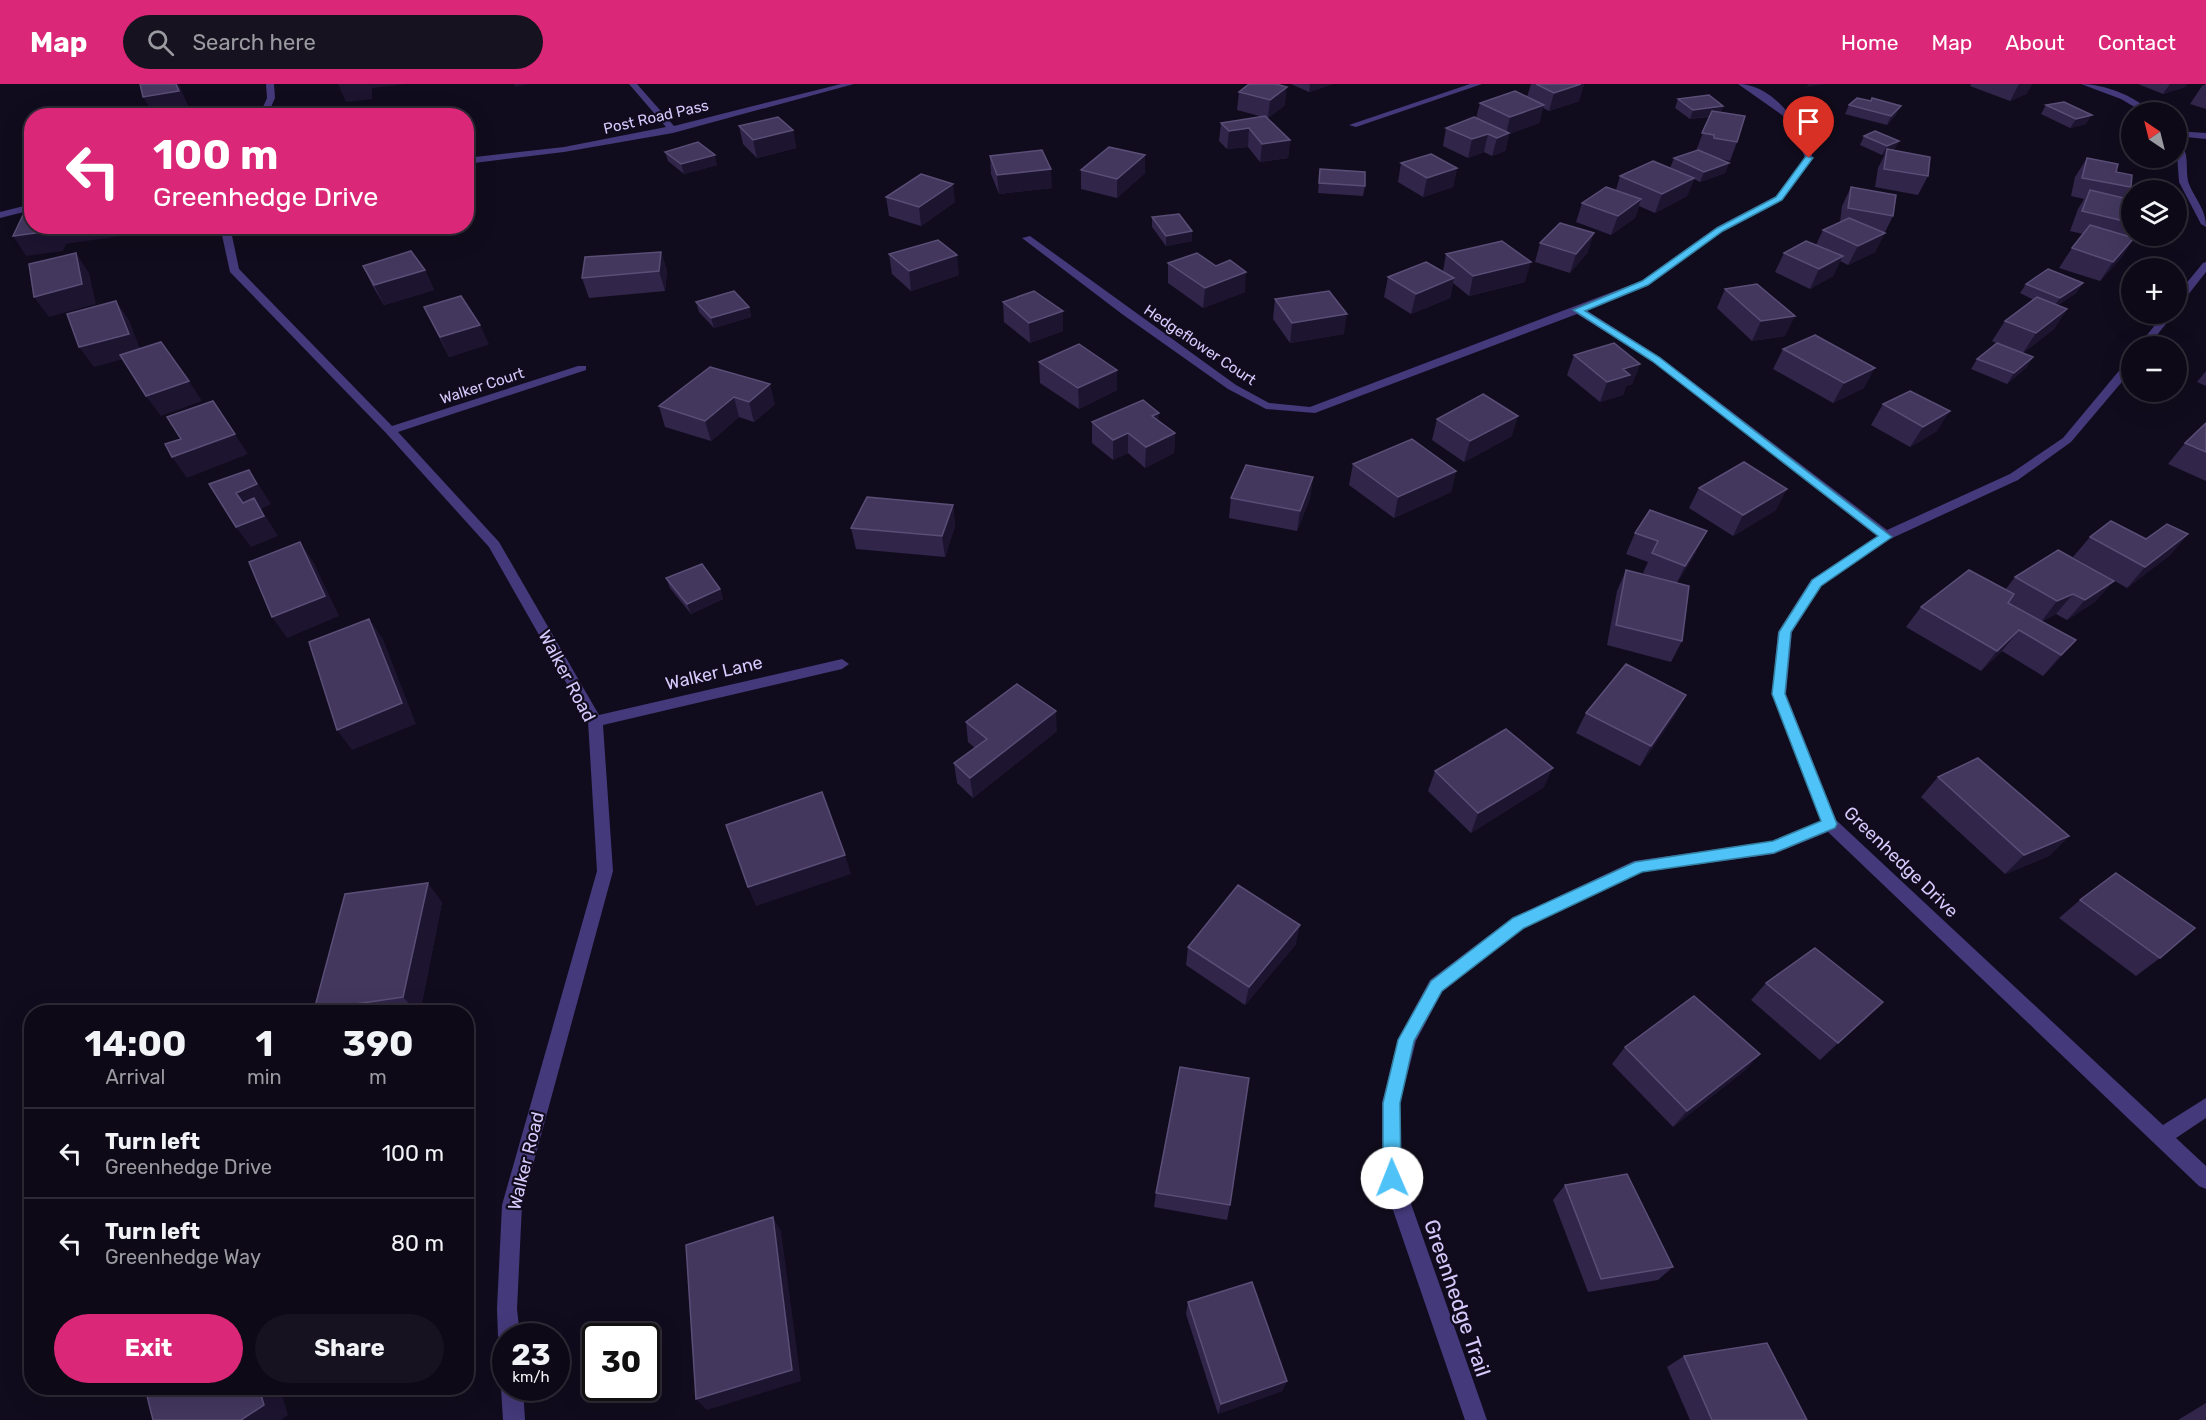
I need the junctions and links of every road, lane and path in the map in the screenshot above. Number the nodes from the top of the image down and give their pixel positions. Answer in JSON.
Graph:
{"nodes":[{"id":1,"x":270,"y":84,"type":"edge"},
{"id":2,"x":633,"y":84,"type":"edge"},
{"id":3,"x":850,"y":84,"type":"edge"},
{"id":4,"x":1478,"y":84,"type":"edge"},
{"id":5,"x":1742,"y":84,"type":"edge"},
{"id":6,"x":2085,"y":84,"type":"edge"},
{"id":7,"x":2132,"y":102,"type":"edge"},
{"id":8,"x":267,"y":108,"type":"edge"},
{"id":9,"x":1353,"y":125,"type":"dead end"},
{"id":10,"x":673,"y":130,"type":"junction"},
{"id":11,"x":2187,"y":134,"type":"edge"},
{"id":12,"x":2206,"y":136,"type":"edge"},
{"id":13,"x":474,"y":160,"type":"edge"},
{"id":14,"x":2183,"y":168,"type":"edge"},
{"id":15,"x":24,"y":209,"type":"edge"},
{"id":16,"x":0,"y":215,"type":"edge"},
{"id":17,"x":2206,"y":224,"type":"edge"},
{"id":18,"x":225,"y":234,"type":"edge"},
{"id":19,"x":1027,"y":238,"type":"dead end"},
{"id":20,"x":2206,"y":265,"type":"edge"},
{"id":21,"x":2187,"y":289,"type":"edge"},
{"id":22,"x":1578,"y":310,"type":"junction"},
{"id":23,"x":2161,"y":324,"type":"edge"},
{"id":24,"x":2152,"y":336,"type":"edge"},
{"id":25,"x":582,"y":368,"type":"dead end"},
{"id":26,"x":2121,"y":375,"type":"edge"},
{"id":27,"x":390,"y":431,"type":"junction"},
{"id":28,"x":1886,"y":537,"type":"junction"},
{"id":29,"x":842,"y":664,"type":"dead end"},
{"id":30,"x":595,"y":721,"type":"junction"},
{"id":31,"x":1830,"y":824,"type":"junction"},
{"id":32,"x":2206,"y":1107,"type":"edge"},
{"id":33,"x":2163,"y":1136,"type":"junction"},
{"id":34,"x":2206,"y":1179,"type":"edge"},
{"id":35,"x":508,"y":1323,"type":"edge"},
{"id":36,"x":513,"y":1401,"type":"edge"},
{"id":37,"x":514,"y":1420,"type":"edge"},
{"id":38,"x":1476,"y":1420,"type":"edge"}],
"edges":[{"from":1,"to":8,"type":"street"},
{"from":2,"to":10,"type":"street"},
{"from":3,"to":10,"type":"street","name":"Post Road Pass"},
{"from":4,"to":9,"type":"street"},
{"from":5,"to":22,"type":"street","name":"Hedgeflower Court"},
{"from":6,"to":7,"type":"street"},
{"from":10,"to":13,"type":"street","name":"Post Road Pass"},
{"from":11,"to":12,"type":"street"},
{"from":14,"to":17,"type":"street"},
{"from":15,"to":16,"type":"street"},
{"from":18,"to":27,"type":"street","name":"Walker Road"},
{"from":19,"to":22,"type":"street","name":"Hedgeflower Court"},
{"from":20,"to":21,"type":"street"},
{"from":22,"to":28,"type":"street"},
{"from":23,"to":24,"type":"street"},
{"from":25,"to":27,"type":"street","name":"Walker Court"},
{"from":26,"to":28,"type":"street","name":"Greenhedge Drive"},
{"from":27,"to":30,"type":"street","name":"Walker Road"},
{"from":28,"to":31,"type":"street","name":"Greenhedge Drive"},
{"from":29,"to":30,"type":"street","name":"Walker Lane"},
{"from":30,"to":35,"type":"street","name":"Walker Road"},
{"from":31,"to":33,"type":"street","name":"Greenhedge Drive"},
{"from":31,"to":38,"type":"street","name":"Greenhedge Trail"},
{"from":32,"to":33,"type":"street"},
{"from":33,"to":34,"type":"street","name":"Greenhedge Drive"},
{"from":36,"to":37,"type":"street"}]}
